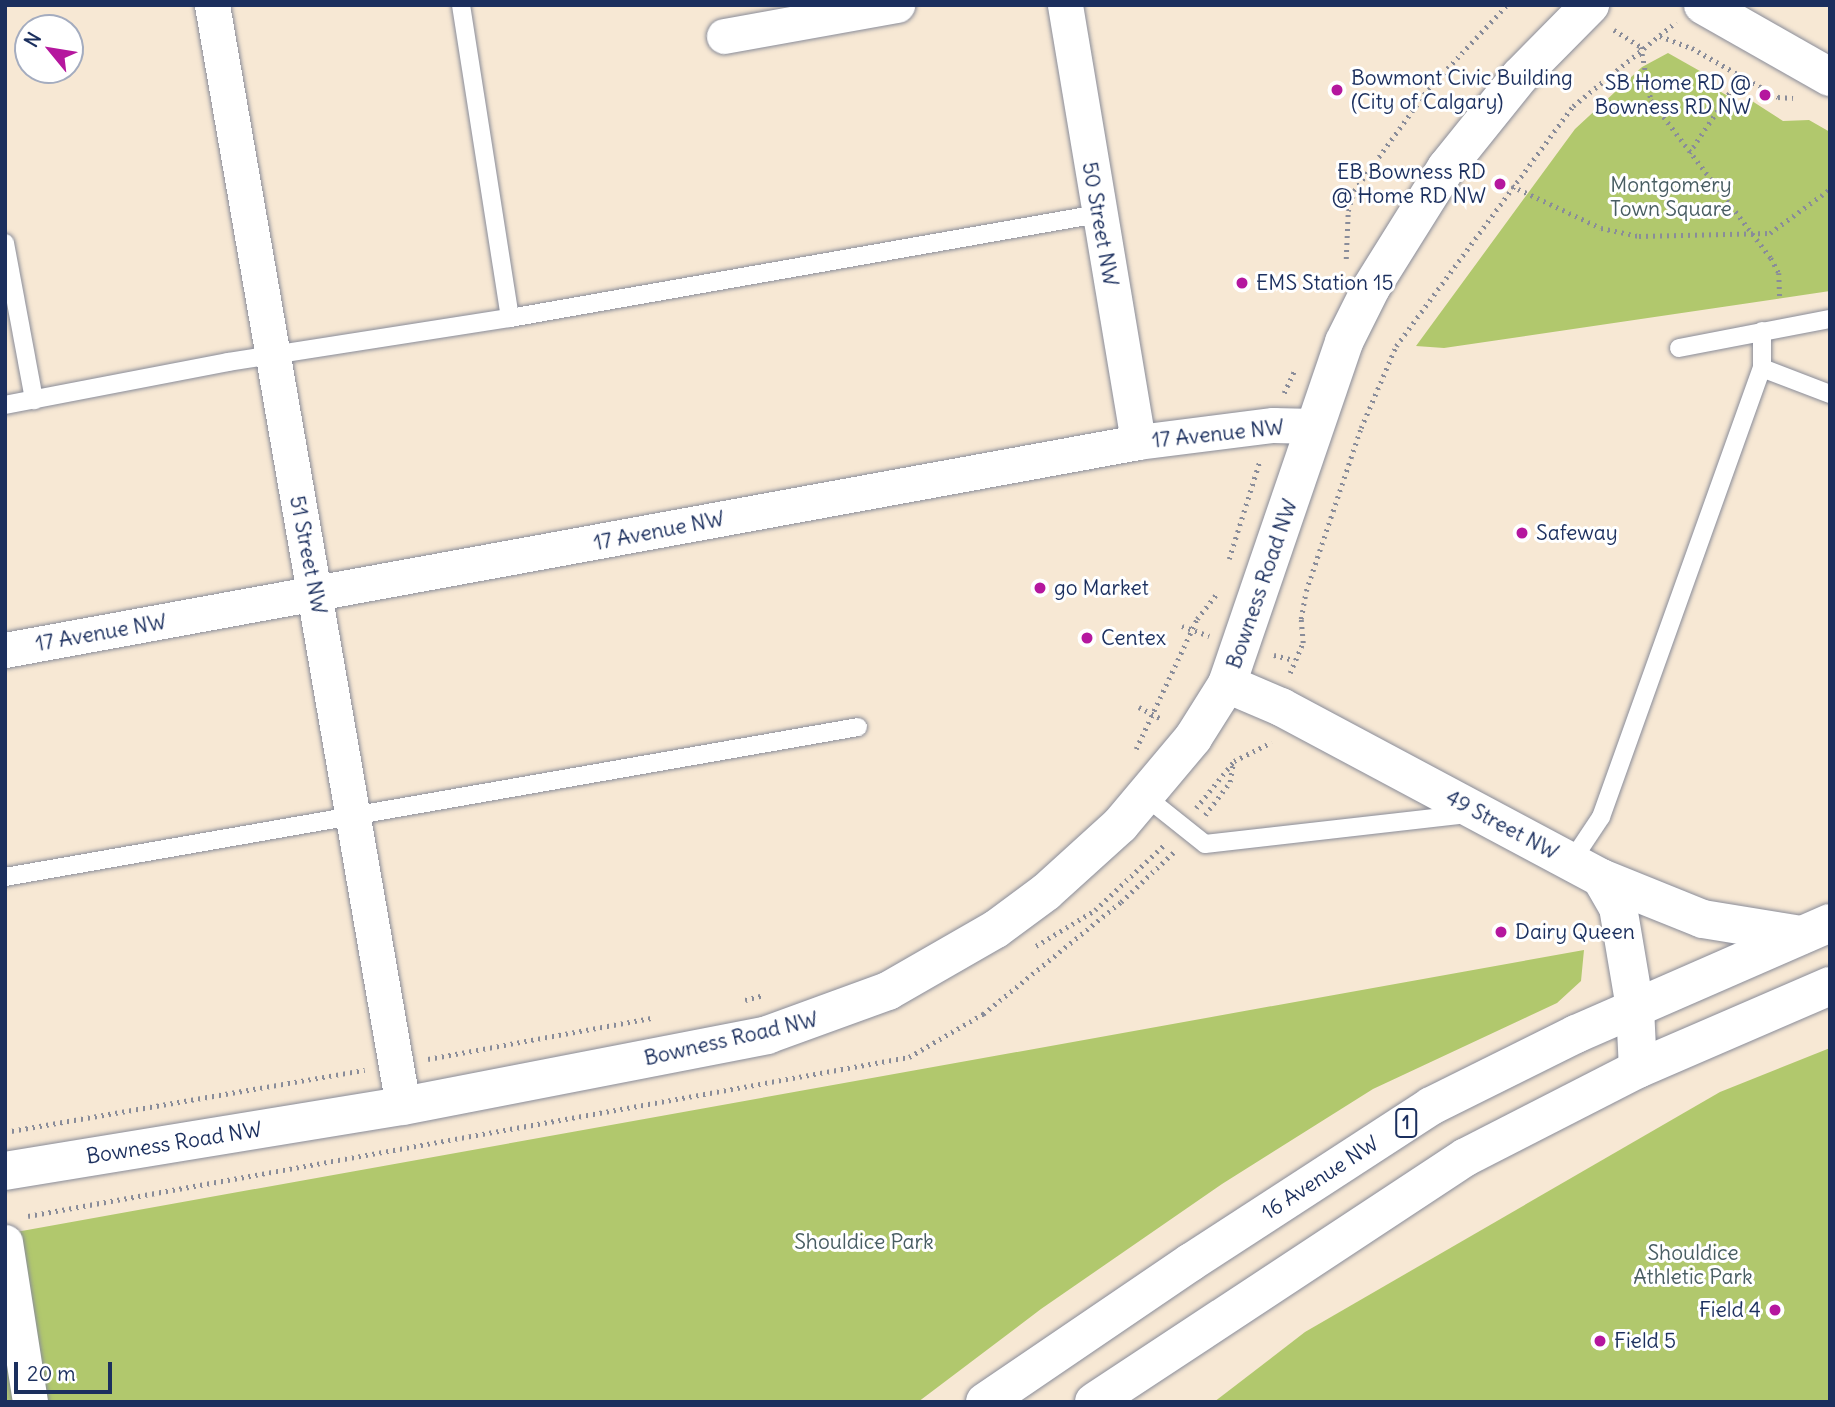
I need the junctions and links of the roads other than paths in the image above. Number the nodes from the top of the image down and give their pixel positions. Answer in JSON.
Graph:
{"nodes":[{"id":1,"x":212,"y":5,"type":"edge"},
{"id":2,"x":461,"y":5,"type":"edge"},
{"id":3,"x":897,"y":5,"type":"edge"},
{"id":4,"x":1065,"y":5,"type":"edge"},
{"id":5,"x":1590,"y":5,"type":"edge"},
{"id":6,"x":1703,"y":5,"type":"edge"},
{"id":7,"x":724,"y":36,"type":"dead end"},
{"id":8,"x":1816,"y":88,"type":"edge"},
{"id":9,"x":1098,"y":214,"type":"junction"},
{"id":10,"x":5,"y":243,"type":"edge"},
{"id":11,"x":510,"y":318,"type":"junction"},
{"id":12,"x":1830,"y":319,"type":"edge"},
{"id":13,"x":1762,"y":331,"type":"junction"},
{"id":14,"x":1679,"y":348,"type":"dead end"},
{"id":15,"x":270,"y":355,"type":"junction"},
{"id":16,"x":1762,"y":368,"type":"junction"},
{"id":17,"x":1830,"y":394,"type":"edge"},
{"id":18,"x":34,"y":400,"type":"junction"},
{"id":19,"x":5,"y":405,"type":"edge"},
{"id":20,"x":1315,"y":426,"type":"junction"},
{"id":21,"x":1138,"y":442,"type":"junction"},
{"id":22,"x":316,"y":595,"type":"junction"},
{"id":23,"x":5,"y":650,"type":"edge"},
{"id":24,"x":1227,"y":684,"type":"junction"},
{"id":25,"x":858,"y":727,"type":"dead end"},
{"id":26,"x":1146,"y":797,"type":"junction"},
{"id":27,"x":1479,"y":813,"type":"junction"},
{"id":28,"x":354,"y":817,"type":"junction"},
{"id":29,"x":1586,"y":870,"type":"junction"},
{"id":30,"x":5,"y":877,"type":"edge"},
{"id":31,"x":1816,"y":929,"type":"edge"},
{"id":32,"x":1830,"y":986,"type":"edge"},
{"id":33,"x":1635,"y":1008,"type":"junction"},
{"id":34,"x":1638,"y":1069,"type":"junction"},
{"id":35,"x":403,"y":1106,"type":"junction"},
{"id":36,"x":5,"y":1171,"type":"edge"},
{"id":37,"x":5,"y":1242,"type":"edge"},
{"id":38,"x":30,"y":1402,"type":"edge"},
{"id":39,"x":985,"y":1402,"type":"edge"},
{"id":40,"x":1094,"y":1402,"type":"edge"}],
"edges":[{"from":1,"to":15,"type":"street","name":"51 Street NW"},
{"from":2,"to":11,"type":"lane"},
{"from":3,"to":7,"type":"street"},
{"from":4,"to":9,"type":"street","name":"50 Street NW"},
{"from":5,"to":20,"type":"main road","name":"Bowness Road NW"},
{"from":6,"to":8,"type":"main road"},
{"from":9,"to":11,"type":"lane"},
{"from":9,"to":21,"type":"street","name":"50 Street NW"},
{"from":10,"to":18,"type":"lane"},
{"from":11,"to":15,"type":"lane"},
{"from":12,"to":13,"type":"lane"},
{"from":13,"to":14,"type":"lane"},
{"from":13,"to":16,"type":"lane"},
{"from":15,"to":18,"type":"lane"},
{"from":15,"to":22,"type":"street","name":"51 Street NW"},
{"from":16,"to":17,"type":"lane"},
{"from":16,"to":29,"type":"lane"},
{"from":18,"to":19,"type":"lane"},
{"from":20,"to":21,"type":"street","name":"17 Avenue NW"},
{"from":20,"to":24,"type":"main road","name":"Bowness Road NW"},
{"from":21,"to":22,"type":"street","name":"17 Avenue NW"},
{"from":22,"to":23,"type":"street","name":"17 Avenue NW"},
{"from":22,"to":28,"type":"street","name":"51 Street NW"},
{"from":24,"to":26,"type":"main road","name":"Bowness Road NW"},
{"from":24,"to":27,"type":"main road","name":"49 Street NW"},
{"from":25,"to":28,"type":"lane"},
{"from":26,"to":27,"type":"lane"},
{"from":26,"to":35,"type":"main road","name":"Bowness Road NW"},
{"from":27,"to":29,"type":"main road","name":"49 Street NW"},
{"from":28,"to":30,"type":"lane"},
{"from":28,"to":35,"type":"street","name":"51 Street NW"},
{"from":29,"to":31,"type":"main road","name":"49 Street NW"},
{"from":29,"to":33,"type":"main road"},
{"from":31,"to":33,"type":"main road","name":"16 Avenue NW","number":"1"},
{"from":32,"to":34,"type":"main road"},
{"from":33,"to":34,"type":"main road"},
{"from":33,"to":39,"type":"main road","name":"16 Avenue NW","number":"1"},
{"from":34,"to":40,"type":"main road"},
{"from":35,"to":36,"type":"main road","name":"Bowness Road NW"},
{"from":37,"to":38,"type":"street"}]}
